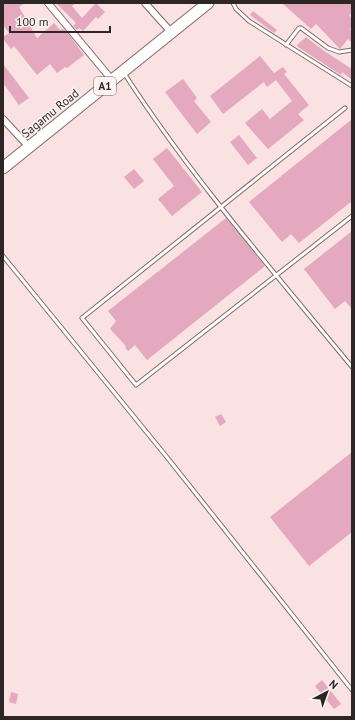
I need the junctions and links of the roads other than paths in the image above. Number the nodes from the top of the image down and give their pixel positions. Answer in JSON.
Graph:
{"nodes":[{"id":1,"x":48,"y":3,"type":"edge"},
{"id":2,"x":145,"y":3,"type":"edge"},
{"id":3,"x":208,"y":3,"type":"edge"},
{"id":4,"x":233,"y":3,"type":"edge"},
{"id":5,"x":171,"y":32,"type":"junction"},
{"id":6,"x":286,"y":45,"type":"junction"},
{"id":7,"x":352,"y":50,"type":"edge"},
{"id":8,"x":122,"y":71,"type":"junction"},
{"id":9,"x":112,"y":80,"type":"junction"},
{"id":10,"x":352,"y":86,"type":"edge"},
{"id":11,"x":345,"y":108,"type":"dead end"},
{"id":12,"x":3,"y":119,"type":"edge"},
{"id":13,"x":29,"y":147,"type":"junction"},
{"id":14,"x":3,"y":168,"type":"edge"},
{"id":15,"x":222,"y":207,"type":"junction"},
{"id":16,"x":352,"y":216,"type":"edge"},
{"id":17,"x":3,"y":256,"type":"edge"},
{"id":18,"x":277,"y":276,"type":"junction"},
{"id":19,"x":352,"y":367,"type":"edge"},
{"id":20,"x":352,"y":690,"type":"edge"}],
"edges":[{"from":1,"to":9,"type":"street"},
{"from":2,"to":5,"type":"street"},
{"from":3,"to":5,"type":"highway","name":"Sagamu Road","number":"A1"},
{"from":4,"to":6,"type":"lane"},
{"from":5,"to":8,"type":"highway","name":"Sagamu Road","number":"A1"},
{"from":6,"to":7,"type":"lane"},
{"from":6,"to":10,"type":"lane"},
{"from":8,"to":9,"type":"highway","name":"Sagamu Road","number":"A1"},
{"from":8,"to":15,"type":"lane"},
{"from":9,"to":13,"type":"highway","name":"Sagamu Road","number":"A1"},
{"from":11,"to":15,"type":"lane"},
{"from":12,"to":13,"type":"street"},
{"from":13,"to":14,"type":"highway","name":"Sagamu Road","number":"A1"},
{"from":15,"to":18,"type":"lane"},
{"from":15,"to":18,"type":"lane"},
{"from":16,"to":18,"type":"lane"},
{"from":17,"to":20,"type":"lane"},
{"from":18,"to":19,"type":"lane"}]}
